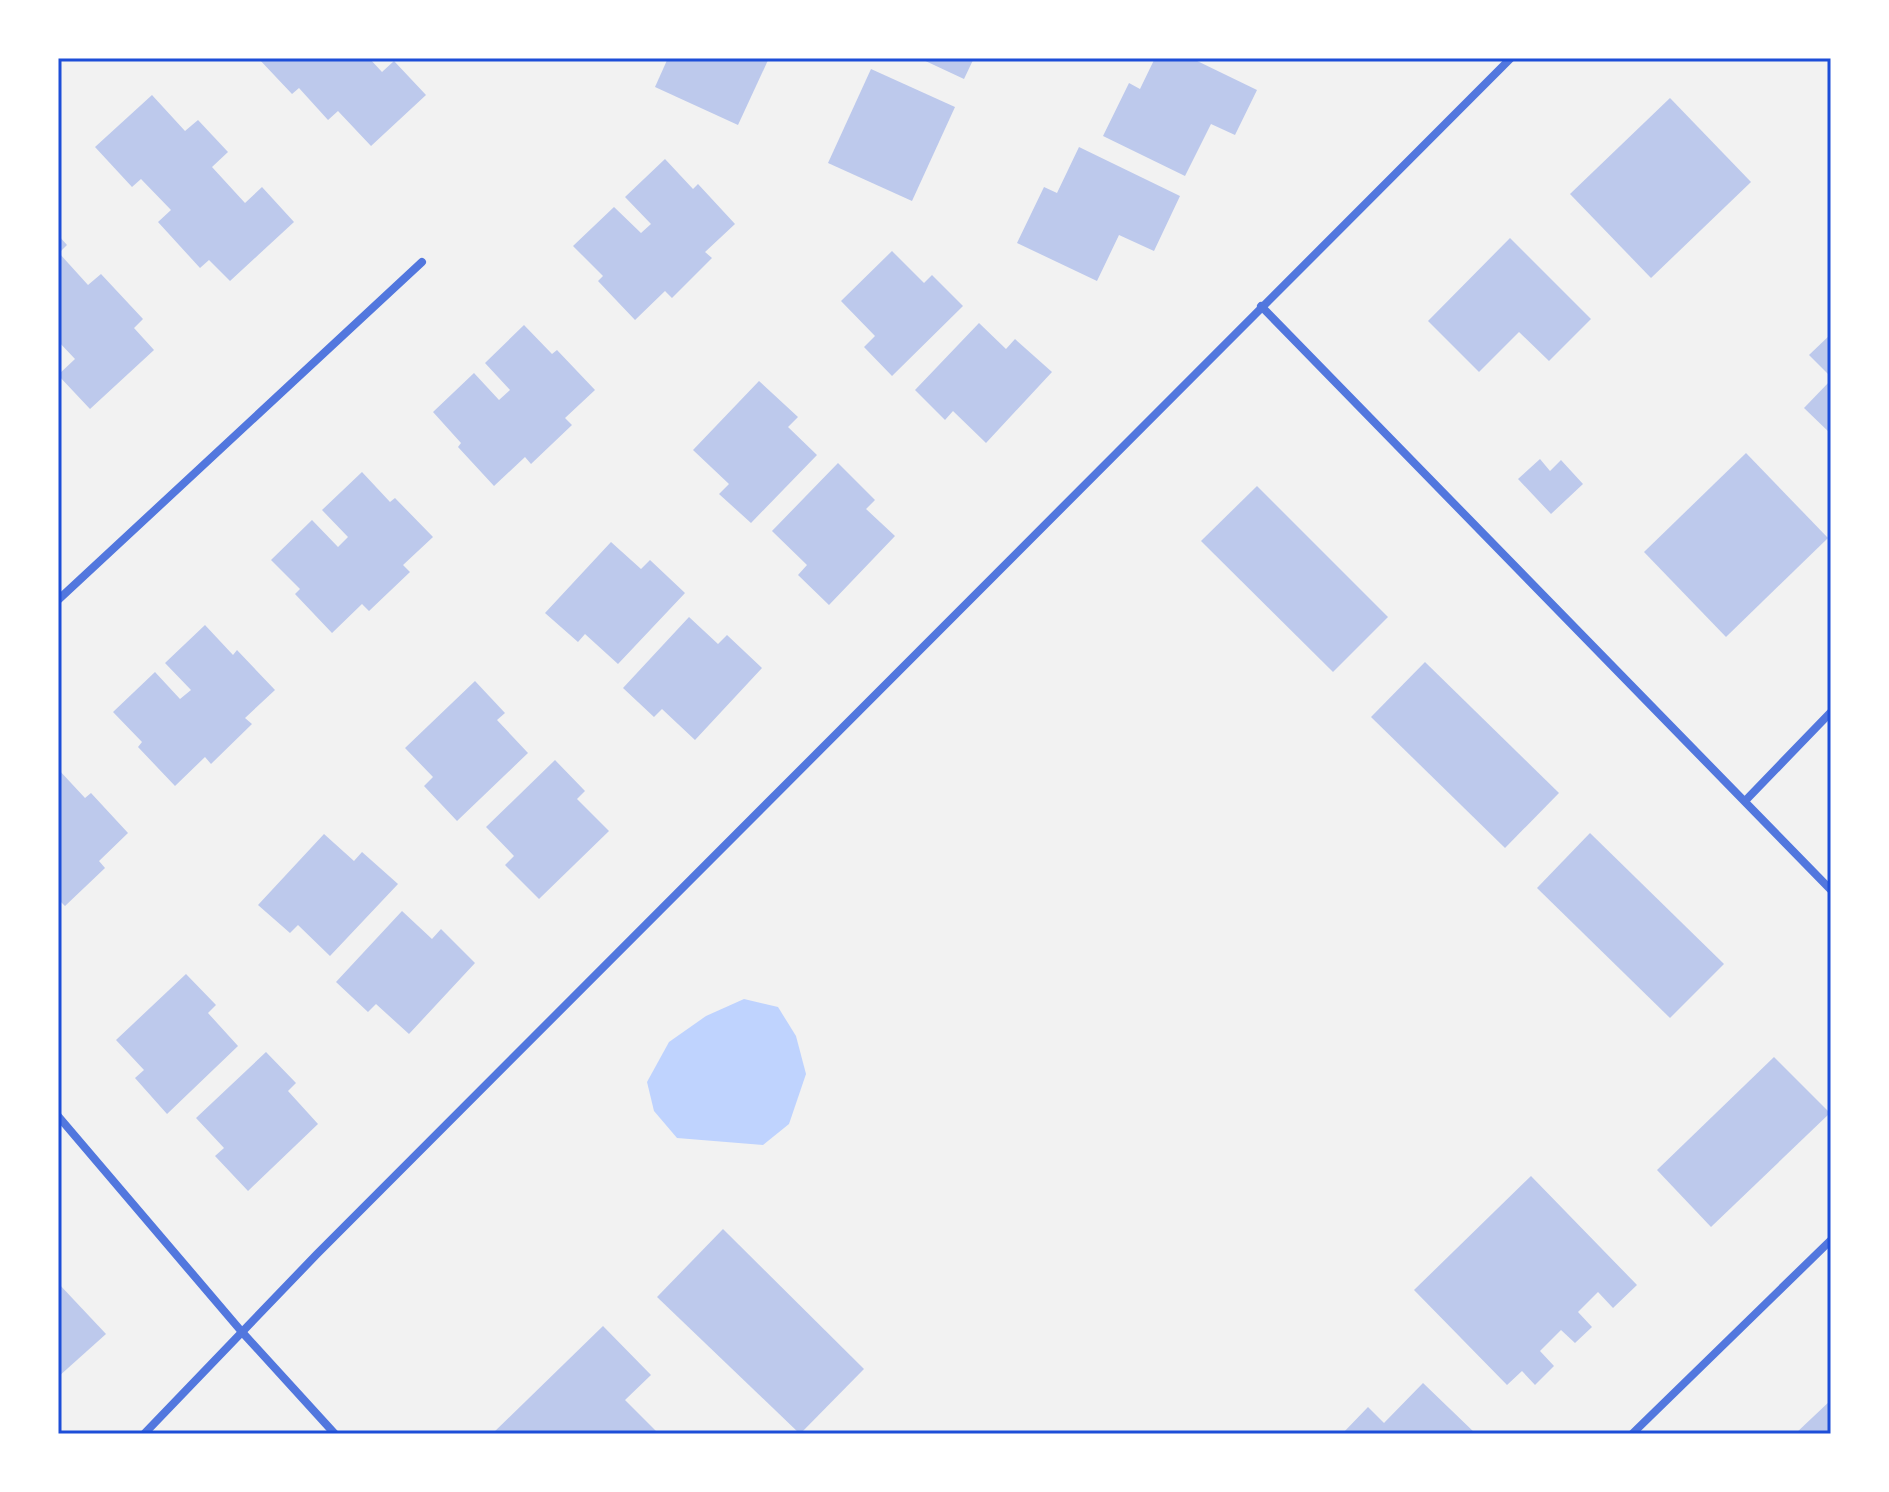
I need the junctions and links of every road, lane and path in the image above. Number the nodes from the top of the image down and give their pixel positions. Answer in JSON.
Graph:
{"nodes":[{"id":1,"x":1511,"y":58,"type":"edge"},
{"id":2,"x":422,"y":262,"type":"dead end"},
{"id":3,"x":1261,"y":306,"type":"junction"},
{"id":4,"x":58,"y":600,"type":"edge"},
{"id":5,"x":1831,"y":712,"type":"edge"},
{"id":6,"x":1746,"y":800,"type":"junction"},
{"id":7,"x":1831,"y":890,"type":"edge"},
{"id":8,"x":58,"y":1116,"type":"edge"},
{"id":9,"x":1831,"y":1240,"type":"edge"},
{"id":10,"x":242,"y":1332,"type":"junction"},
{"id":11,"x":144,"y":1434,"type":"edge"},
{"id":12,"x":335,"y":1434,"type":"edge"},
{"id":13,"x":1632,"y":1434,"type":"edge"}],
"edges":[{"from":1,"to":3,"type":"street"},
{"from":2,"to":4,"type":"street"},
{"from":3,"to":6,"type":"street"},
{"from":3,"to":10,"type":"street"},
{"from":5,"to":6,"type":"street"},
{"from":6,"to":7,"type":"street"},
{"from":8,"to":10,"type":"street"},
{"from":9,"to":13,"type":"street"},
{"from":10,"to":11,"type":"street"},
{"from":10,"to":12,"type":"street"}]}
